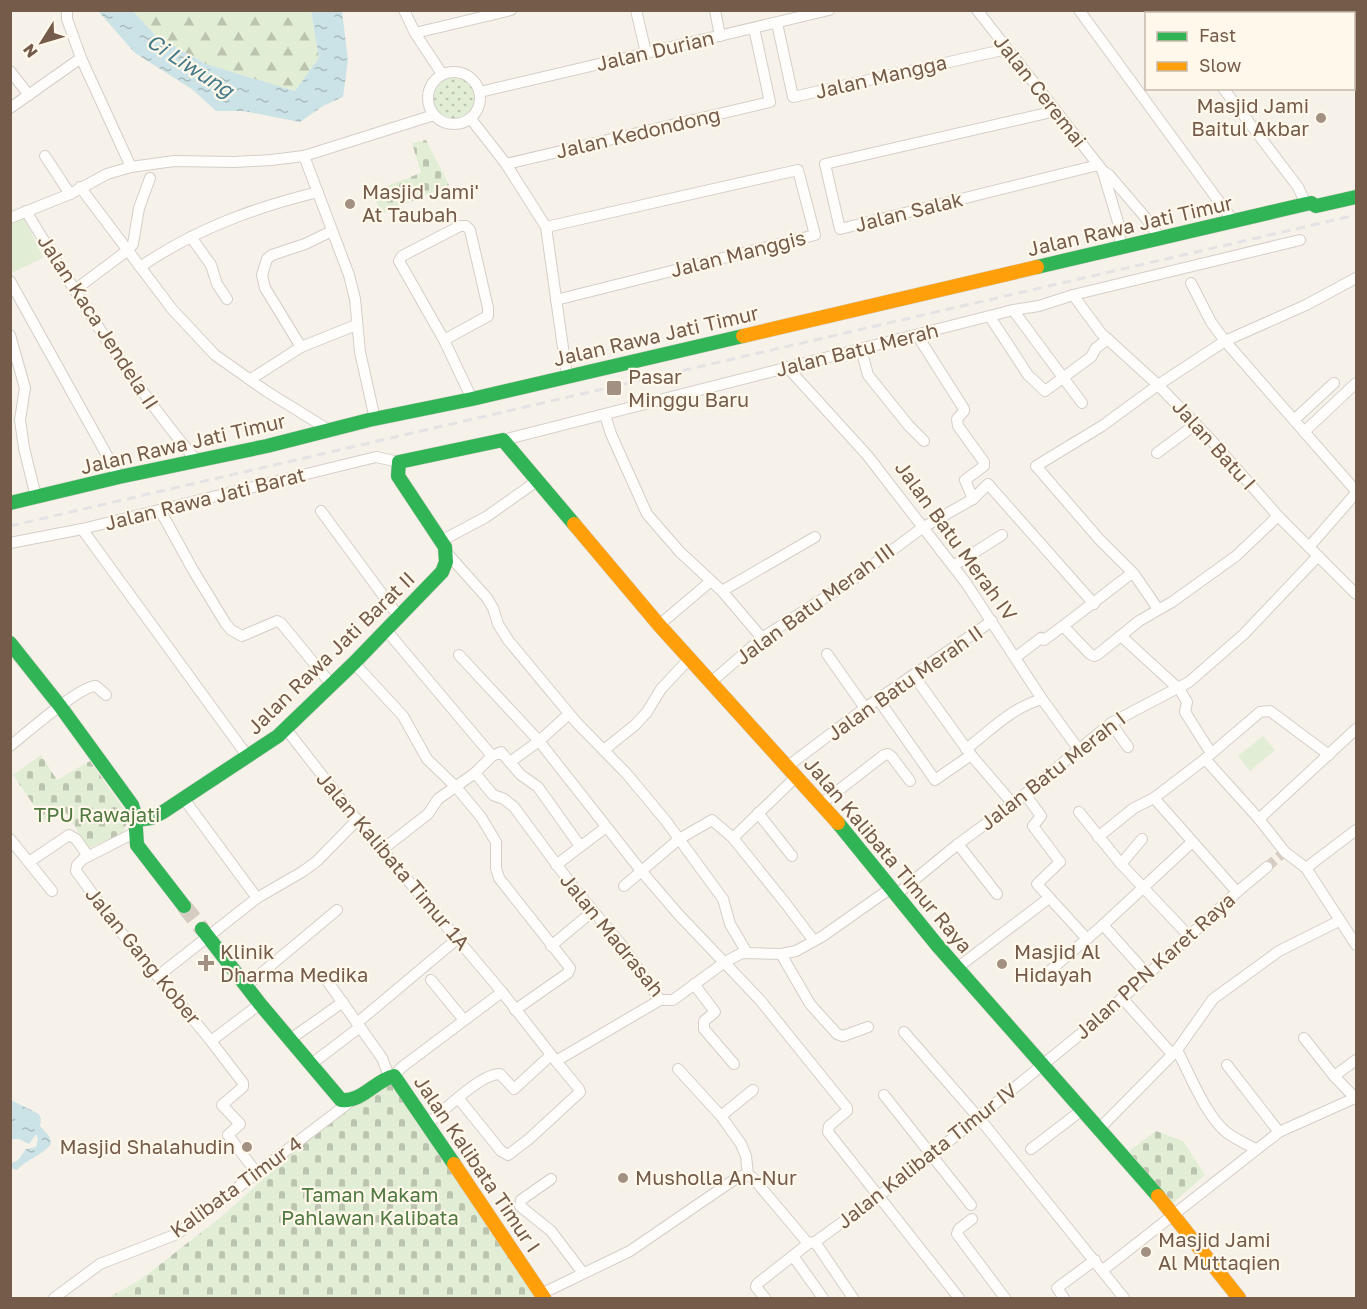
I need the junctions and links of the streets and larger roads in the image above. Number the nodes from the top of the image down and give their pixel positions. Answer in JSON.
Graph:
{"nodes":[{"id":1,"x":66,"y":10,"type":"edge"},
{"id":2,"x":404,"y":10,"type":"edge"},
{"id":3,"x":511,"y":10,"type":"edge"},
{"id":4,"x":636,"y":10,"type":"edge"},
{"id":5,"x":714,"y":10,"type":"edge"},
{"id":6,"x":829,"y":10,"type":"edge"},
{"id":7,"x":977,"y":10,"type":"edge"},
{"id":8,"x":1079,"y":10,"type":"edge"},
{"id":9,"x":781,"y":18,"type":"edge"},
{"id":10,"x":754,"y":28,"type":"junction"},
{"id":11,"x":415,"y":33,"type":"junction"},
{"id":12,"x":720,"y":36,"type":"junction"},
{"id":13,"x":1007,"y":49,"type":"junction"},
{"id":14,"x":646,"y":53,"type":"junction"},
{"id":15,"x":81,"y":58,"type":"junction"},
{"id":16,"x":10,"y":71,"type":"edge"},
{"id":17,"x":442,"y":74,"type":"junction"},
{"id":18,"x":1225,"y":90,"type":"edge"},
{"id":19,"x":480,"y":92,"type":"junction"},
{"id":20,"x":29,"y":94,"type":"junction"},
{"id":21,"x":10,"y":108,"type":"edge"},
{"id":22,"x":1056,"y":111,"type":"junction"},
{"id":23,"x":430,"y":116,"type":"junction"},
{"id":24,"x":471,"y":119,"type":"junction"},
{"id":25,"x":45,"y":156,"type":"dead end"},
{"id":26,"x":304,"y":156,"type":"junction"},
{"id":27,"x":506,"y":164,"type":"junction"},
{"id":28,"x":131,"y":167,"type":"junction"},
{"id":29,"x":1100,"y":168,"type":"junction"},
{"id":30,"x":150,"y":178,"type":"dead end"},
{"id":31,"x":80,"y":188,"type":"junction"},
{"id":32,"x":1356,"y":189,"type":"edge"},
{"id":33,"x":318,"y":192,"type":"junction"},
{"id":34,"x":70,"y":194,"type":"junction"},
{"id":35,"x":1356,"y":197,"type":"edge"},
{"id":36,"x":1308,"y":204,"type":"junction"},
{"id":37,"x":26,"y":211,"type":"junction"},
{"id":38,"x":10,"y":218,"type":"edge"},
{"id":39,"x":1234,"y":222,"type":"junction"},
{"id":40,"x":546,"y":227,"type":"junction"},
{"id":41,"x":332,"y":231,"type":"junction"},
{"id":42,"x":191,"y":237,"type":"junction"},
{"id":43,"x":1161,"y":239,"type":"junction"},
{"id":44,"x":1300,"y":240,"type":"dead end"},
{"id":45,"x":1121,"y":248,"type":"junction"},
{"id":46,"x":128,"y":250,"type":"junction"},
{"id":47,"x":140,"y":267,"type":"junction"},
{"id":48,"x":1356,"y":278,"type":"edge"},
{"id":49,"x":10,"y":281,"type":"edge"},
{"id":50,"x":1191,"y":283,"type":"dead end"},
{"id":51,"x":76,"y":289,"type":"junction"},
{"id":52,"x":1074,"y":295,"type":"junction"},
{"id":53,"x":227,"y":299,"type":"dead end"},
{"id":54,"x":556,"y":300,"type":"junction"},
{"id":55,"x":1012,"y":310,"type":"junction"},
{"id":56,"x":990,"y":317,"type":"junction"},
{"id":57,"x":356,"y":324,"type":"junction"},
{"id":58,"x":10,"y":335,"type":"edge"},
{"id":59,"x":917,"y":335,"type":"junction"},
{"id":60,"x":1108,"y":339,"type":"junction"},
{"id":61,"x":444,"y":340,"type":"junction"},
{"id":62,"x":1225,"y":341,"type":"junction"},
{"id":63,"x":302,"y":347,"type":"junction"},
{"id":64,"x":861,"y":350,"type":"junction"},
{"id":65,"x":787,"y":367,"type":"junction"},
{"id":66,"x":567,"y":376,"type":"junction"},
{"id":67,"x":251,"y":379,"type":"junction"},
{"id":68,"x":1063,"y":379,"type":"junction"},
{"id":69,"x":1334,"y":383,"type":"dead end"},
{"id":70,"x":1356,"y":383,"type":"edge"},
{"id":71,"x":1158,"y":384,"type":"junction"},
{"id":72,"x":472,"y":399,"type":"junction"},
{"id":73,"x":1082,"y":403,"type":"dead end"},
{"id":74,"x":605,"y":415,"type":"junction"},
{"id":75,"x":375,"y":419,"type":"junction"},
{"id":76,"x":1294,"y":420,"type":"junction"},
{"id":77,"x":1196,"y":424,"type":"junction"},
{"id":78,"x":329,"y":430,"type":"junction"},
{"id":79,"x":1304,"y":432,"type":"junction"},
{"id":80,"x":503,"y":440,"type":"junction"},
{"id":81,"x":924,"y":441,"type":"dead end"},
{"id":82,"x":1157,"y":453,"type":"dead end"},
{"id":83,"x":196,"y":460,"type":"junction"},
{"id":84,"x":399,"y":462,"type":"junction"},
{"id":85,"x":116,"y":471,"type":"junction"},
{"id":86,"x":537,"y":481,"type":"junction"},
{"id":87,"x":1356,"y":492,"type":"edge"},
{"id":88,"x":36,"y":497,"type":"junction"},
{"id":89,"x":973,"y":499,"type":"junction"},
{"id":90,"x":10,"y":503,"type":"edge"},
{"id":91,"x":160,"y":510,"type":"junction"},
{"id":92,"x":321,"y":511,"type":"dead end"},
{"id":93,"x":1278,"y":516,"type":"junction"},
{"id":94,"x":922,"y":528,"type":"junction"},
{"id":95,"x":82,"y":529,"type":"junction"},
{"id":96,"x":1002,"y":535,"type":"dead end"},
{"id":97,"x":815,"y":537,"type":"dead end"},
{"id":98,"x":10,"y":543,"type":"edge"},
{"id":99,"x":444,"y":547,"type":"junction"},
{"id":100,"x":1308,"y":547,"type":"junction"},
{"id":101,"x":1318,"y":556,"type":"junction"},
{"id":102,"x":953,"y":566,"type":"junction"},
{"id":103,"x":1132,"y":573,"type":"junction"},
{"id":104,"x":711,"y":581,"type":"junction"},
{"id":105,"x":722,"y":591,"type":"junction"},
{"id":106,"x":1356,"y":594,"type":"edge"},
{"id":107,"x":1094,"y":604,"type":"junction"},
{"id":108,"x":1158,"y":609,"type":"junction"},
{"id":109,"x":399,"y":617,"type":"junction"},
{"id":110,"x":992,"y":621,"type":"junction"},
{"id":111,"x":659,"y":626,"type":"junction"},
{"id":112,"x":1063,"y":626,"type":"junction"},
{"id":113,"x":387,"y":630,"type":"junction"},
{"id":114,"x":1121,"y":636,"type":"junction"},
{"id":115,"x":762,"y":638,"type":"junction"},
{"id":116,"x":10,"y":643,"type":"edge"},
{"id":117,"x":827,"y":654,"type":"dead end"},
{"id":118,"x":459,"y":655,"type":"dead end"},
{"id":119,"x":1016,"y":657,"type":"junction"},
{"id":120,"x":689,"y":659,"type":"junction"},
{"id":121,"x":354,"y":663,"type":"junction"},
{"id":122,"x":914,"y":676,"type":"junction"},
{"id":123,"x":710,"y":683,"type":"junction"},
{"id":124,"x":331,"y":684,"type":"junction"},
{"id":125,"x":1178,"y":687,"type":"junction"},
{"id":126,"x":106,"y":695,"type":"dead end"},
{"id":127,"x":878,"y":699,"type":"junction"},
{"id":128,"x":1042,"y":699,"type":"junction"},
{"id":129,"x":60,"y":706,"type":"junction"},
{"id":130,"x":864,"y":708,"type":"junction"},
{"id":131,"x":569,"y":714,"type":"junction"},
{"id":132,"x":1111,"y":723,"type":"junction"},
{"id":133,"x":286,"y":729,"type":"junction"},
{"id":134,"x":1356,"y":729,"type":"edge"},
{"id":135,"x":539,"y":741,"type":"junction"},
{"id":136,"x":10,"y":746,"type":"edge"},
{"id":137,"x":1128,"y":747,"type":"dead end"},
{"id":138,"x":604,"y":750,"type":"junction"},
{"id":139,"x":1079,"y":750,"type":"junction"},
{"id":140,"x":968,"y":752,"type":"junction"},
{"id":141,"x":1329,"y":755,"type":"junction"},
{"id":142,"x":492,"y":756,"type":"junction"},
{"id":143,"x":1208,"y":756,"type":"junction"},
{"id":144,"x":248,"y":757,"type":"junction"},
{"id":145,"x":510,"y":762,"type":"junction"},
{"id":146,"x":792,"y":771,"type":"junction"},
{"id":147,"x":475,"y":773,"type":"junction"},
{"id":148,"x":910,"y":781,"type":"dead end"},
{"id":149,"x":456,"y":787,"type":"junction"},
{"id":150,"x":1025,"y":794,"type":"junction"},
{"id":151,"x":1154,"y":798,"type":"junction"},
{"id":152,"x":184,"y":799,"type":"junction"},
{"id":153,"x":822,"y":803,"type":"junction"},
{"id":154,"x":1013,"y":804,"type":"junction"},
{"id":155,"x":1079,"y":812,"type":"dead end"},
{"id":156,"x":758,"y":813,"type":"junction"},
{"id":157,"x":357,"y":819,"type":"junction"},
{"id":158,"x":1258,"y":819,"type":"junction"},
{"id":159,"x":135,"y":827,"type":"junction"},
{"id":160,"x":605,"y":828,"type":"junction"},
{"id":161,"x":1356,"y":830,"type":"edge"},
{"id":162,"x":1098,"y":837,"type":"junction"},
{"id":163,"x":733,"y":838,"type":"junction"},
{"id":164,"x":10,"y":839,"type":"edge"},
{"id":165,"x":679,"y":839,"type":"junction"},
{"id":166,"x":1142,"y":839,"type":"dead end"},
{"id":167,"x":1191,"y":843,"type":"junction"},
{"id":168,"x":958,"y":844,"type":"junction"},
{"id":169,"x":580,"y":846,"type":"junction"},
{"id":170,"x":860,"y":847,"type":"junction"},
{"id":171,"x":382,"y":849,"type":"junction"},
{"id":172,"x":88,"y":856,"type":"junction"},
{"id":173,"x":792,"y":856,"type":"dead end"},
{"id":174,"x":848,"y":856,"type":"dead end"},
{"id":175,"x":29,"y":862,"type":"junction"},
{"id":176,"x":1121,"y":864,"type":"junction"},
{"id":177,"x":556,"y":865,"type":"junction"},
{"id":178,"x":1267,"y":867,"type":"tunnel mouth"},
{"id":179,"x":1306,"y":868,"type":"junction"},
{"id":180,"x":642,"y":872,"type":"junction"},
{"id":181,"x":624,"y":886,"type":"dead end"},
{"id":182,"x":1143,"y":889,"type":"junction"},
{"id":183,"x":52,"y":891,"type":"dead end"},
{"id":184,"x":894,"y":891,"type":"junction"},
{"id":185,"x":1237,"y":892,"type":"junction"},
{"id":186,"x":997,"y":894,"type":"dead end"},
{"id":187,"x":257,"y":897,"type":"junction"},
{"id":188,"x":1049,"y":898,"type":"junction"},
{"id":189,"x":184,"y":906,"type":"tunnel mouth"},
{"id":190,"x":337,"y":910,"type":"dead end"},
{"id":191,"x":593,"y":911,"type":"junction"},
{"id":192,"x":1339,"y":921,"type":"junction"},
{"id":193,"x":1103,"y":926,"type":"junction"},
{"id":194,"x":206,"y":933,"type":"junction"},
{"id":195,"x":1189,"y":936,"type":"junction"},
{"id":196,"x":457,"y":939,"type":"junction"},
{"id":197,"x":1087,"y":939,"type":"junction"},
{"id":198,"x":814,"y":941,"type":"junction"},
{"id":199,"x":551,"y":945,"type":"junction"},
{"id":200,"x":1356,"y":945,"type":"edge"},
{"id":201,"x":746,"y":951,"type":"junction"},
{"id":202,"x":781,"y":954,"type":"junction"},
{"id":203,"x":725,"y":962,"type":"junction"},
{"id":204,"x":957,"y":968,"type":"junction"},
{"id":205,"x":1046,"y":974,"type":"dead end"},
{"id":206,"x":1147,"y":974,"type":"junction"},
{"id":207,"x":323,"y":975,"type":"dead end"},
{"id":208,"x":158,"y":976,"type":"junction"},
{"id":209,"x":431,"y":980,"type":"dead end"},
{"id":210,"x":694,"y":984,"type":"junction"},
{"id":211,"x":248,"y":988,"type":"junction"},
{"id":212,"x":501,"y":992,"type":"junction"},
{"id":213,"x":1123,"y":999,"type":"junction"},
{"id":214,"x":660,"y":1000,"type":"junction"},
{"id":215,"x":343,"y":1002,"type":"junction"},
{"id":216,"x":260,"y":1004,"type":"junction"},
{"id":217,"x":515,"y":1010,"type":"junction"},
{"id":218,"x":464,"y":1020,"type":"junction"},
{"id":219,"x":359,"y":1025,"type":"junction"},
{"id":220,"x":868,"y":1027,"type":"dead end"},
{"id":221,"x":904,"y":1032,"type":"dead end"},
{"id":222,"x":1304,"y":1038,"type":"dead end"},
{"id":223,"x":289,"y":1040,"type":"junction"},
{"id":224,"x":211,"y":1041,"type":"junction"},
{"id":225,"x":1175,"y":1052,"type":"junction"},
{"id":226,"x":553,"y":1058,"type":"junction"},
{"id":227,"x":1356,"y":1060,"type":"edge"},
{"id":228,"x":734,"y":1064,"type":"dead end"},
{"id":229,"x":310,"y":1065,"type":"junction"},
{"id":230,"x":1042,"y":1065,"type":"junction"},
{"id":231,"x":1227,"y":1065,"type":"dead end"},
{"id":232,"x":678,"y":1069,"type":"dead end"},
{"id":233,"x":391,"y":1076,"type":"junction"},
{"id":234,"x":1334,"y":1076,"type":"junction"},
{"id":235,"x":753,"y":1090,"type":"dead end"},
{"id":236,"x":884,"y":1095,"type":"dead end"},
{"id":237,"x":1356,"y":1098,"type":"edge"},
{"id":238,"x":459,"y":1099,"type":"junction"},
{"id":239,"x":351,"y":1101,"type":"junction"},
{"id":240,"x":1082,"y":1110,"type":"junction"},
{"id":241,"x":721,"y":1116,"type":"junction"},
{"id":242,"x":978,"y":1117,"type":"junction"},
{"id":243,"x":426,"y":1125,"type":"junction"},
{"id":244,"x":1099,"y":1129,"type":"junction"},
{"id":245,"x":1279,"y":1132,"type":"junction"},
{"id":246,"x":1031,"y":1149,"type":"dead end"},
{"id":247,"x":1256,"y":1149,"type":"junction"},
{"id":248,"x":932,"y":1155,"type":"junction"},
{"id":249,"x":256,"y":1172,"type":"junction"},
{"id":250,"x":748,"y":1175,"type":"junction"},
{"id":251,"x":551,"y":1179,"type":"dead end"},
{"id":252,"x":878,"y":1198,"type":"junction"},
{"id":253,"x":971,"y":1205,"type":"dead end"},
{"id":254,"x":1174,"y":1214,"type":"junction"},
{"id":255,"x":972,"y":1219,"type":"dead end"},
{"id":256,"x":812,"y":1242,"type":"junction"},
{"id":257,"x":793,"y":1256,"type":"junction"},
{"id":258,"x":1095,"y":1260,"type":"junction"},
{"id":259,"x":1103,"y":1270,"type":"junction"},
{"id":260,"x":583,"y":1273,"type":"junction"},
{"id":261,"x":542,"y":1296,"type":"edge"},
{"id":262,"x":853,"y":1298,"type":"edge"},
{"id":263,"x":54,"y":1299,"type":"edge"},
{"id":264,"x":765,"y":1299,"type":"edge"},
{"id":265,"x":823,"y":1299,"type":"edge"},
{"id":266,"x":958,"y":1299,"type":"edge"},
{"id":267,"x":1005,"y":1299,"type":"edge"},
{"id":268,"x":1064,"y":1299,"type":"edge"},
{"id":269,"x":1124,"y":1299,"type":"edge"},
{"id":270,"x":1239,"y":1299,"type":"edge"}],
"edges":[{"from":1,"to":15,"type":"street"},
{"from":2,"to":11,"type":"street"},
{"from":3,"to":11,"type":"street"},
{"from":4,"to":14,"type":"street"},
{"from":5,"to":12,"type":"street"},
{"from":6,"to":9,"type":"street","name":"Jalan Durian"},
{"from":7,"to":13,"type":"street","name":"Jalan Ceremai"},
{"from":8,"to":39,"type":"street"},
{"from":9,"to":10,"type":"street","name":"Jalan Durian"},
{"from":9,"to":13,"type":"street","name":"Jalan Mangga"},
{"from":10,"to":12,"type":"street","name":"Jalan Durian"},
{"from":10,"to":27,"type":"street","name":"Jalan Kedondong"},
{"from":11,"to":17,"type":"street"},
{"from":12,"to":14,"type":"street","name":"Jalan Durian"},
{"from":13,"to":22,"type":"street","name":"Jalan Ceremai"},
{"from":14,"to":19,"type":"street","name":"Jalan Durian"},
{"from":15,"to":20,"type":"street"},
{"from":15,"to":28,"type":"street"},
{"from":16,"to":20,"type":"street"},
{"from":17,"to":19,"type":"street"},
{"from":17,"to":23,"type":"street"},
{"from":18,"to":36,"type":"street"},
{"from":19,"to":24,"type":"street"},
{"from":20,"to":21,"type":"street"},
{"from":22,"to":29,"type":"street","name":"Jalan Ceremai"},
{"from":22,"to":29,"type":"street","name":"Jalan Salak"},
{"from":23,"to":24,"type":"street"},
{"from":23,"to":26,"type":"street"},
{"from":24,"to":27,"type":"street"},
{"from":25,"to":34,"type":"street"},
{"from":26,"to":28,"type":"street"},
{"from":26,"to":33,"type":"street"},
{"from":27,"to":40,"type":"street"},
{"from":28,"to":31,"type":"street"},
{"from":29,"to":43,"type":"street","name":"Jalan Ceremai"},
{"from":29,"to":45,"type":"street","name":"Jalan Ceremai"},
{"from":30,"to":46,"type":"street"},
{"from":31,"to":34,"type":"street"},
{"from":31,"to":46,"type":"street"},
{"from":32,"to":36,"type":"street","name":"Jalan Rawa Jati Timur"},
{"from":33,"to":41,"type":"street"},
{"from":33,"to":42,"type":"street"},
{"from":34,"to":37,"type":"street"},
{"from":35,"to":36,"type":"street","name":"Jalan Rawa Jati Timur"},
{"from":36,"to":39,"type":"street","name":"Jalan Rawa Jati Timur"},
{"from":37,"to":38,"type":"street"},
{"from":37,"to":51,"type":"street","name":"Jalan Kaca Jendela II"},
{"from":39,"to":43,"type":"street","name":"Jalan Rawa Jati Timur"},
{"from":40,"to":54,"type":"street"},
{"from":40,"to":54,"type":"street","name":"Jalan Manggis"},
{"from":41,"to":57,"type":"street"},
{"from":41,"to":63,"type":"street"},
{"from":42,"to":47,"type":"street"},
{"from":42,"to":53,"type":"street"},
{"from":43,"to":45,"type":"street","name":"Jalan Rawa Jati Timur"},
{"from":44,"to":52,"type":"street","name":"Jalan Batu Merah"},
{"from":45,"to":66,"type":"street","name":"Jalan Rawa Jati Timur"},
{"from":46,"to":47,"type":"street"},
{"from":46,"to":51,"type":"street"},
{"from":47,"to":67,"type":"street"},
{"from":48,"to":62,"type":"street"},
{"from":49,"to":85,"type":"street"},
{"from":50,"to":62,"type":"street"},
{"from":51,"to":83,"type":"street","name":"Jalan Kaca Jendela II"},
{"from":52,"to":55,"type":"street","name":"Jalan Batu Merah"},
{"from":52,"to":60,"type":"street","name":"Jalan Batu I"},
{"from":54,"to":66,"type":"street"},
{"from":55,"to":56,"type":"street","name":"Jalan Batu Merah"},
{"from":55,"to":68,"type":"street"},
{"from":56,"to":59,"type":"street","name":"Jalan Batu Merah"},
{"from":56,"to":68,"type":"street"},
{"from":57,"to":63,"type":"street"},
{"from":57,"to":75,"type":"street"},
{"from":58,"to":88,"type":"street"},
{"from":59,"to":64,"type":"street","name":"Jalan Batu Merah"},
{"from":59,"to":89,"type":"street"},
{"from":60,"to":68,"type":"street"},
{"from":60,"to":71,"type":"street","name":"Jalan Batu I"},
{"from":61,"to":61,"type":"street"},
{"from":61,"to":72,"type":"street"},
{"from":62,"to":71,"type":"street"},
{"from":62,"to":76,"type":"street"},
{"from":63,"to":67,"type":"street"},
{"from":64,"to":65,"type":"street","name":"Jalan Batu Merah"},
{"from":64,"to":81,"type":"street"},
{"from":65,"to":74,"type":"street","name":"Jalan Batu Merah"},
{"from":65,"to":94,"type":"street","name":"Jalan Batu Merah IV"},
{"from":66,"to":72,"type":"street","name":"Jalan Rawa Jati Timur"},
{"from":67,"to":78,"type":"street"},
{"from":68,"to":73,"type":"street"},
{"from":69,"to":76,"type":"street"},
{"from":70,"to":79,"type":"street"},
{"from":71,"to":77,"type":"street","name":"Jalan Batu I"},
{"from":71,"to":103,"type":"street"},
{"from":72,"to":75,"type":"street","name":"Jalan Rawa Jati Timur"},
{"from":74,"to":80,"type":"street"},
{"from":74,"to":104,"type":"street"},
{"from":75,"to":78,"type":"street","name":"Jalan Rawa Jati Timur"},
{"from":76,"to":79,"type":"street"},
{"from":77,"to":82,"type":"street"},
{"from":77,"to":93,"type":"street","name":"Jalan Batu I"},
{"from":78,"to":83,"type":"street","name":"Jalan Rawa Jati Timur"},
{"from":79,"to":87,"type":"street"},
{"from":80,"to":84,"type":"street"},
{"from":80,"to":86,"type":"street","name":"Jalan Kalibata Timur Raya"},
{"from":83,"to":85,"type":"street","name":"Jalan Rawa Jati Timur"},
{"from":84,"to":91,"type":"street","name":"Jalan Rawa Jati Barat"},
{"from":84,"to":99,"type":"street"},
{"from":85,"to":88,"type":"street","name":"Jalan Rawa Jati Timur"},
{"from":86,"to":99,"type":"street"},
{"from":86,"to":111,"type":"street","name":"Jalan Kalibata Timur Raya"},
{"from":87,"to":100,"type":"street"},
{"from":88,"to":90,"type":"street","name":"Jalan Rawa Jati Timur"},
{"from":89,"to":94,"type":"street","name":"Jalan Batu Merah III"},
{"from":89,"to":107,"type":"street","name":"Jalan Batu Merah III"},
{"from":91,"to":95,"type":"street","name":"Jalan Rawa Jati Barat"},
{"from":91,"to":124,"type":"street"},
{"from":92,"to":109,"type":"street"},
{"from":93,"to":100,"type":"street","name":"Jalan Batu I"},
{"from":93,"to":108,"type":"street"},
{"from":94,"to":102,"type":"street","name":"Jalan Batu Merah IV"},
{"from":94,"to":115,"type":"street","name":"Jalan Batu Merah III"},
{"from":95,"to":98,"type":"street","name":"Jalan Rawa Jati Barat"},
{"from":95,"to":144,"type":"street"},
{"from":96,"to":102,"type":"street"},
{"from":97,"to":105,"type":"street"},
{"from":99,"to":109,"type":"street","name":"Jalan Rawa Jati Barat II"},
{"from":99,"to":131,"type":"street"},
{"from":100,"to":101,"type":"street","name":"Jalan Batu I"},
{"from":101,"to":106,"type":"street","name":"Jalan Batu I"},
{"from":101,"to":125,"type":"street","name":"Jalan Batu Merah I"},
{"from":102,"to":110,"type":"street","name":"Jalan Batu Merah IV"},
{"from":103,"to":107,"type":"street"},
{"from":103,"to":108,"type":"street"},
{"from":104,"to":105,"type":"street"},
{"from":104,"to":111,"type":"street"},
{"from":105,"to":115,"type":"street"},
{"from":107,"to":112,"type":"street"},
{"from":108,"to":114,"type":"street"},
{"from":109,"to":113,"type":"street","name":"Jalan Rawa Jati Barat II"},
{"from":110,"to":119,"type":"street","name":"Jalan Batu Merah IV"},
{"from":110,"to":122,"type":"street","name":"Jalan Batu Merah II"},
{"from":111,"to":120,"type":"street","name":"Jalan Kalibata Timur Raya"},
{"from":112,"to":114,"type":"street"},
{"from":112,"to":119,"type":"street"},
{"from":113,"to":121,"type":"street","name":"Jalan Rawa Jati Barat II"},
{"from":113,"to":142,"type":"street"},
{"from":114,"to":125,"type":"street"},
{"from":115,"to":123,"type":"street","name":"Jalan Batu Merah III"},
{"from":116,"to":129,"type":"street"},
{"from":117,"to":130,"type":"street"},
{"from":118,"to":135,"type":"street"},
{"from":119,"to":128,"type":"street","name":"Jalan Batu Merah IV"},
{"from":120,"to":123,"type":"street","name":"Jalan Kalibata Timur Raya"},
{"from":120,"to":138,"type":"street"},
{"from":121,"to":124,"type":"street","name":"Jalan Rawa Jati Barat II"},
{"from":121,"to":149,"type":"street"},
{"from":122,"to":127,"type":"street","name":"Jalan Batu Merah II"},
{"from":122,"to":140,"type":"street"},
{"from":123,"to":146,"type":"street","name":"Jalan Kalibata Timur Raya"},
{"from":124,"to":133,"type":"street","name":"Jalan Rawa Jati Barat II"},
{"from":125,"to":132,"type":"street","name":"Jalan Batu Merah I"},
{"from":125,"to":143,"type":"street"},
{"from":126,"to":129,"type":"street"},
{"from":127,"to":130,"type":"street","name":"Jalan Batu Merah II"},
{"from":127,"to":140,"type":"street"},
{"from":128,"to":139,"type":"street","name":"Jalan Batu Merah IV"},
{"from":128,"to":140,"type":"street"},
{"from":129,"to":136,"type":"street"},
{"from":129,"to":159,"type":"street"},
{"from":130,"to":146,"type":"street","name":"Jalan Batu Merah II"},
{"from":131,"to":135,"type":"street"},
{"from":131,"to":138,"type":"street"},
{"from":132,"to":137,"type":"street"},
{"from":132,"to":139,"type":"street","name":"Jalan Batu Merah I"},
{"from":133,"to":144,"type":"street","name":"Jalan Rawa Jati Barat II"},
{"from":133,"to":157,"type":"street","name":"Jalan Kalibata Timur 1A"},
{"from":134,"to":141,"type":"street"},
{"from":135,"to":145,"type":"street"},
{"from":135,"to":160,"type":"street"},
{"from":138,"to":165,"type":"street"},
{"from":139,"to":150,"type":"street","name":"Jalan Batu Merah I"},
{"from":140,"to":154,"type":"street"},
{"from":141,"to":143,"type":"street"},
{"from":141,"to":158,"type":"street"},
{"from":142,"to":145,"type":"street"},
{"from":142,"to":147,"type":"street"},
{"from":143,"to":151,"type":"street"},
{"from":143,"to":158,"type":"street"},
{"from":144,"to":152,"type":"street","name":"Jalan Rawa Jati Barat II"},
{"from":145,"to":169,"type":"street"},
{"from":146,"to":153,"type":"street","name":"Jalan Kalibata Timur Raya"},
{"from":146,"to":156,"type":"street","name":"Jalan Batu Merah II"},
{"from":147,"to":149,"type":"street"},
{"from":147,"to":177,"type":"street","name":"Jalan Madrasah"},
{"from":148,"to":153,"type":"street"},
{"from":149,"to":171,"type":"street"},
{"from":149,"to":199,"type":"street"},
{"from":150,"to":154,"type":"street","name":"Jalan Batu Merah I"},
{"from":150,"to":188,"type":"street"},
{"from":151,"to":162,"type":"street"},
{"from":151,"to":167,"type":"street"},
{"from":152,"to":159,"type":"street","name":"Jalan Rawa Jati Barat II"},
{"from":152,"to":187,"type":"street"},
{"from":153,"to":170,"type":"street","name":"Jalan Kalibata Timur Raya"},
{"from":154,"to":168,"type":"street","name":"Jalan Batu Merah I"},
{"from":155,"to":162,"type":"street"},
{"from":156,"to":163,"type":"street","name":"Jalan Batu Merah II"},
{"from":156,"to":173,"type":"street"},
{"from":157,"to":171,"type":"street","name":"Jalan Kalibata Timur 1A"},
{"from":157,"to":187,"type":"street"},
{"from":158,"to":179,"type":"street"},
{"from":159,"to":172,"type":"street","name":"Jalan Gang Kober"},
{"from":159,"to":189,"type":"street"},
{"from":160,"to":169,"type":"street"},
{"from":160,"to":180,"type":"street"},
{"from":161,"to":179,"type":"street"},
{"from":162,"to":176,"type":"street"},
{"from":163,"to":165,"type":"street"},
{"from":163,"to":198,"type":"street"},
{"from":164,"to":175,"type":"street"},
{"from":165,"to":180,"type":"street"},
{"from":165,"to":201,"type":"street"},
{"from":166,"to":176,"type":"street"},
{"from":167,"to":182,"type":"street"},
{"from":167,"to":185,"type":"street"},
{"from":168,"to":184,"type":"street","name":"Jalan Batu Merah I"},
{"from":168,"to":186,"type":"street"},
{"from":169,"to":177,"type":"street"},
{"from":170,"to":174,"type":"street"},
{"from":170,"to":184,"type":"street","name":"Jalan Kalibata Timur Raya"},
{"from":171,"to":196,"type":"street","name":"Jalan Kalibata Timur 1A"},
{"from":172,"to":175,"type":"street"},
{"from":172,"to":208,"type":"street","name":"Jalan Gang Kober"},
{"from":175,"to":183,"type":"street"},
{"from":176,"to":182,"type":"street"},
{"from":177,"to":191,"type":"street","name":"Jalan Madrasah"},
{"from":178,"to":185,"type":"street","name":"Jalan PPN Karet Raya"},
{"from":179,"to":192,"type":"street"},
{"from":180,"to":181,"type":"street"},
{"from":180,"to":203,"type":"street"},
{"from":182,"to":193,"type":"street"},
{"from":182,"to":195,"type":"street"},
{"from":184,"to":198,"type":"street"},
{"from":184,"to":204,"type":"street","name":"Jalan Kalibata Timur Raya"},
{"from":185,"to":195,"type":"street","name":"Jalan PPN Karet Raya"},
{"from":187,"to":194,"type":"street"},
{"from":188,"to":197,"type":"street"},
{"from":188,"to":204,"type":"street"},
{"from":190,"to":211,"type":"street"},
{"from":191,"to":199,"type":"street"},
{"from":191,"to":214,"type":"street","name":"Jalan Madrasah"},
{"from":192,"to":200,"type":"street"},
{"from":192,"to":225,"type":"street"},
{"from":193,"to":197,"type":"street"},
{"from":193,"to":206,"type":"street"},
{"from":194,"to":208,"type":"street"},
{"from":194,"to":211,"type":"street"},
{"from":195,"to":206,"type":"street","name":"Jalan PPN Karet Raya"},
{"from":196,"to":212,"type":"street","name":"Jalan Kalibata Timur 1A"},
{"from":196,"to":219,"type":"street"},
{"from":197,"to":205,"type":"street"},
{"from":198,"to":202,"type":"street"},
{"from":199,"to":217,"type":"street"},
{"from":201,"to":202,"type":"street"},
{"from":201,"to":203,"type":"street","name":"Jalan Madrasah"},
{"from":202,"to":220,"type":"street"},
{"from":203,"to":210,"type":"street","name":"Jalan Madrasah"},
{"from":203,"to":252,"type":"street"},
{"from":204,"to":230,"type":"street","name":"Jalan Kalibata Timur Raya"},
{"from":206,"to":213,"type":"street","name":"Jalan PPN Karet Raya"},
{"from":207,"to":215,"type":"street"},
{"from":208,"to":224,"type":"street","name":"Jalan Gang Kober"},
{"from":209,"to":218,"type":"street"},
{"from":210,"to":214,"type":"street","name":"Jalan Madrasah"},
{"from":210,"to":228,"type":"street"},
{"from":211,"to":216,"type":"street"},
{"from":212,"to":217,"type":"street","name":"Jalan Kalibata Timur 1A"},
{"from":212,"to":218,"type":"street"},
{"from":213,"to":225,"type":"street"},
{"from":213,"to":230,"type":"street","name":"Jalan PPN Karet Raya"},
{"from":214,"to":226,"type":"street"},
{"from":215,"to":219,"type":"street"},
{"from":215,"to":223,"type":"street"},
{"from":216,"to":223,"type":"street"},
{"from":216,"to":224,"type":"street"},
{"from":217,"to":226,"type":"street","name":"Jalan Kalibata Timur 1A"},
{"from":218,"to":233,"type":"street"},
{"from":219,"to":229,"type":"street"},
{"from":219,"to":233,"type":"street"},
{"from":221,"to":242,"type":"street"},
{"from":222,"to":234,"type":"street"},
{"from":223,"to":229,"type":"street"},
{"from":224,"to":249,"type":"street","name":"Jalan Gang Kober"},
{"from":225,"to":244,"type":"street"},
{"from":225,"to":247,"type":"street"},
{"from":226,"to":238,"type":"street"},
{"from":226,"to":238,"type":"street","name":"Jalan Kalibata Timur 1A"},
{"from":227,"to":234,"type":"street"},
{"from":229,"to":239,"type":"street"},
{"from":230,"to":240,"type":"street","name":"Jalan Kalibata Timur Raya"},
{"from":230,"to":242,"type":"street","name":"Jalan Kalibata Timur IV"},
{"from":231,"to":245,"type":"street"},
{"from":232,"to":241,"type":"street"},
{"from":233,"to":239,"type":"street","name":"Jalan Kalibata Timur I"},
{"from":233,"to":243,"type":"street","name":"Jalan Kalibata Timur I"},
{"from":234,"to":237,"type":"street"},
{"from":235,"to":241,"type":"street"},
{"from":236,"to":248,"type":"street"},
{"from":237,"to":245,"type":"street"},
{"from":238,"to":243,"type":"street"},
{"from":239,"to":249,"type":"street","name":"Kalibata Timur 4"},
{"from":240,"to":244,"type":"street","name":"Jalan Kalibata Timur Raya"},
{"from":240,"to":246,"type":"street"},
{"from":241,"to":250,"type":"street"},
{"from":242,"to":248,"type":"street","name":"Jalan Kalibata Timur IV"},
{"from":242,"to":258,"type":"street"},
{"from":243,"to":261,"type":"street","name":"Jalan Kalibata Timur I"},
{"from":244,"to":254,"type":"street","name":"Jalan Kalibata Timur Raya"},
{"from":245,"to":247,"type":"street"},
{"from":247,"to":254,"type":"street"},
{"from":248,"to":252,"type":"street","name":"Jalan Kalibata Timur IV"},
{"from":248,"to":253,"type":"street"},
{"from":249,"to":263,"type":"street","name":"Kalibata Timur 4"},
{"from":250,"to":256,"type":"street"},
{"from":250,"to":260,"type":"street"},
{"from":251,"to":260,"type":"street"},
{"from":252,"to":256,"type":"street","name":"Jalan Kalibata Timur IV"},
{"from":252,"to":266,"type":"street"},
{"from":254,"to":259,"type":"street"},
{"from":254,"to":270,"type":"street","name":"Jalan Kalibata Timur Raya"},
{"from":255,"to":267,"type":"street"},
{"from":256,"to":257,"type":"street","name":"Jalan Kalibata Timur IV"},
{"from":256,"to":262,"type":"street"},
{"from":257,"to":264,"type":"street","name":"Jalan Kalibata Timur IV"},
{"from":257,"to":265,"type":"street"},
{"from":258,"to":259,"type":"street"},
{"from":258,"to":268,"type":"street"},
{"from":259,"to":269,"type":"street"},
{"from":260,"to":261,"type":"street"}]}
